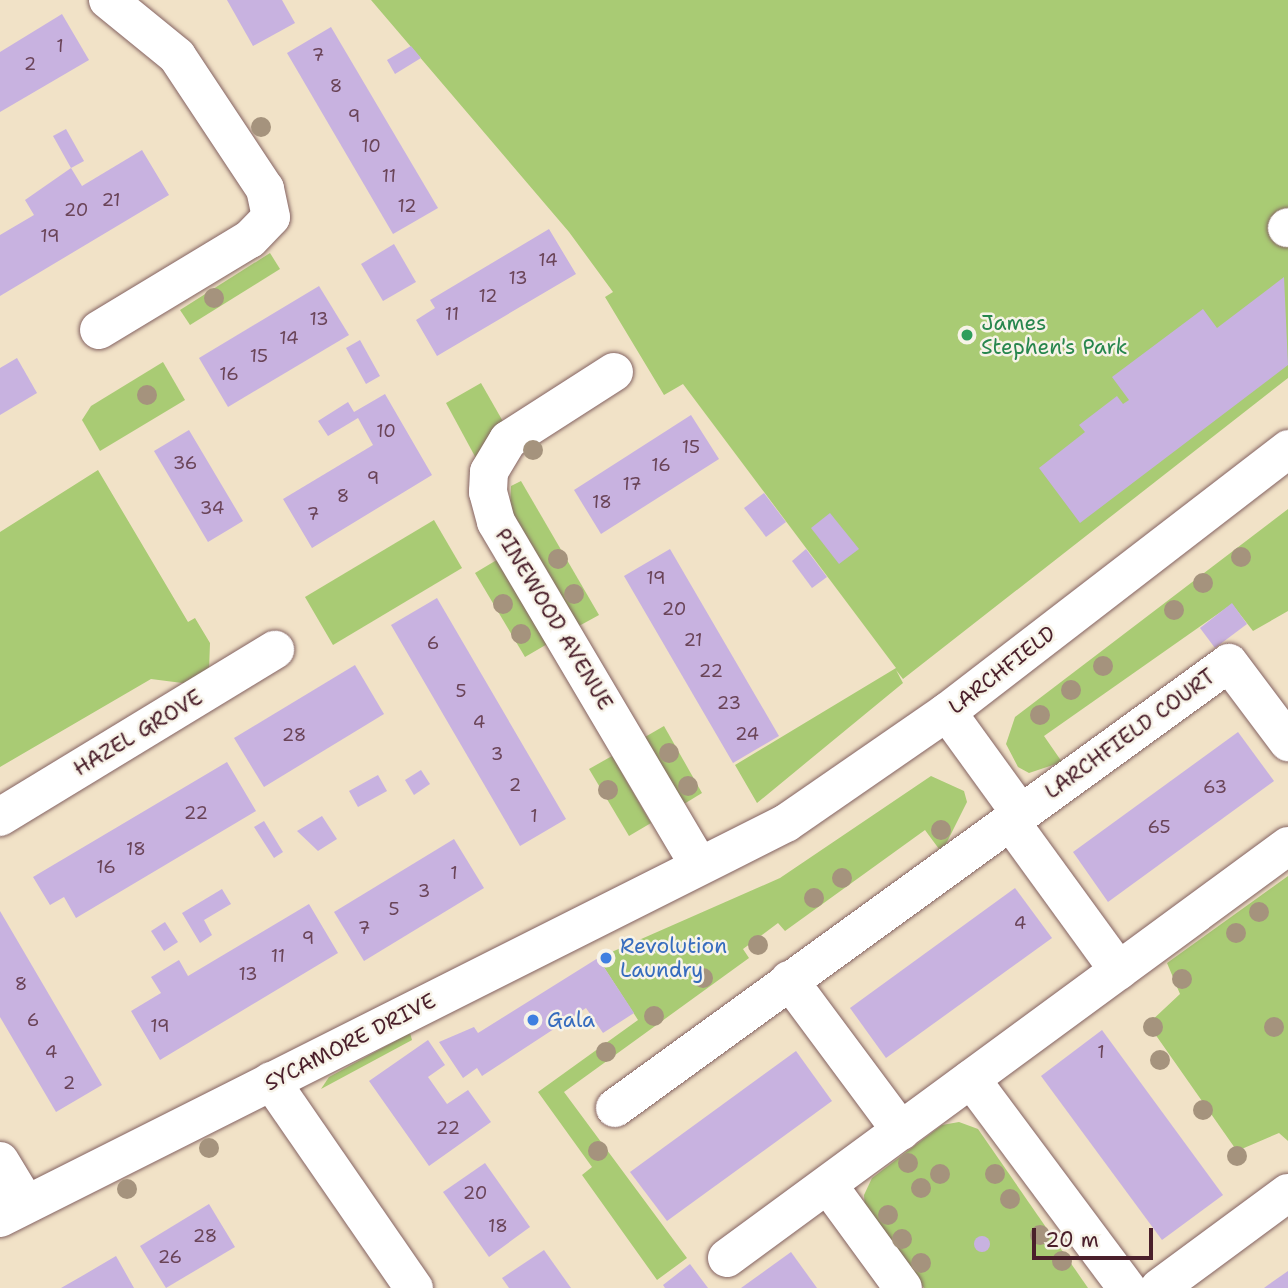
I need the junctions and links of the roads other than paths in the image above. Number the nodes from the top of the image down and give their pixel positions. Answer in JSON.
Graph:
{"nodes":[{"id":1,"x":108,"y":0,"type":"edge"},
{"id":2,"x":100,"y":330,"type":"dead end"},
{"id":3,"x":614,"y":372,"type":"dead end"},
{"id":4,"x":1288,"y":449,"type":"edge"},
{"id":5,"x":275,"y":650,"type":"dead end"},
{"id":6,"x":947,"y":712,"type":"junction"},
{"id":7,"x":1288,"y":742,"type":"edge"},
{"id":8,"x":0,"y":817,"type":"edge"},
{"id":9,"x":1015,"y":817,"type":"junction"},
{"id":10,"x":1288,"y":846,"type":"edge"},
{"id":11,"x":699,"y":865,"type":"junction"},
{"id":12,"x":1119,"y":971,"type":"junction"},
{"id":13,"x":789,"y":980,"type":"junction"},
{"id":14,"x":971,"y":1079,"type":"junction"},
{"id":15,"x":271,"y":1081,"type":"junction"},
{"id":16,"x":615,"y":1108,"type":"dead end"},
{"id":17,"x":901,"y":1131,"type":"junction"},
{"id":18,"x":0,"y":1161,"type":"edge"},
{"id":19,"x":828,"y":1185,"type":"junction"},
{"id":20,"x":1287,"y":1194,"type":"edge"},
{"id":21,"x":13,"y":1211,"type":"edge"},
{"id":22,"x":727,"y":1258,"type":"dead end"},
{"id":23,"x":414,"y":1288,"type":"edge"},
{"id":24,"x":903,"y":1288,"type":"edge"},
{"id":25,"x":1127,"y":1288,"type":"edge"},
{"id":26,"x":1160,"y":1288,"type":"edge"}],
"edges":[{"from":1,"to":2,"type":"street"},
{"from":3,"to":11,"type":"street","name":"PINEWOOD AVENUE"},
{"from":4,"to":6,"type":"street","name":"LARCHFIELD"},
{"from":5,"to":8,"type":"street","name":"HAZEL GROVE"},
{"from":6,"to":9,"type":"street"},
{"from":6,"to":11,"type":"street","name":"LARCHFIELD"},
{"from":7,"to":9,"type":"street","name":"LARCHFIELD COURT"},
{"from":9,"to":12,"type":"street"},
{"from":9,"to":13,"type":"street","name":"LARCHFIELD COURT"},
{"from":10,"to":12,"type":"street"},
{"from":11,"to":15,"type":"street","name":"SYCAMORE DRIVE"},
{"from":12,"to":14,"type":"street"},
{"from":13,"to":16,"type":"street","name":"LARCHFIELD COURT"},
{"from":13,"to":17,"type":"street"},
{"from":14,"to":17,"type":"street"},
{"from":14,"to":25,"type":"street"},
{"from":15,"to":21,"type":"street","name":"SYCAMORE DRIVE"},
{"from":15,"to":23,"type":"street"},
{"from":17,"to":19,"type":"street"},
{"from":18,"to":21,"type":"street"},
{"from":19,"to":22,"type":"street"},
{"from":19,"to":24,"type":"street"},
{"from":20,"to":26,"type":"street"}]}
